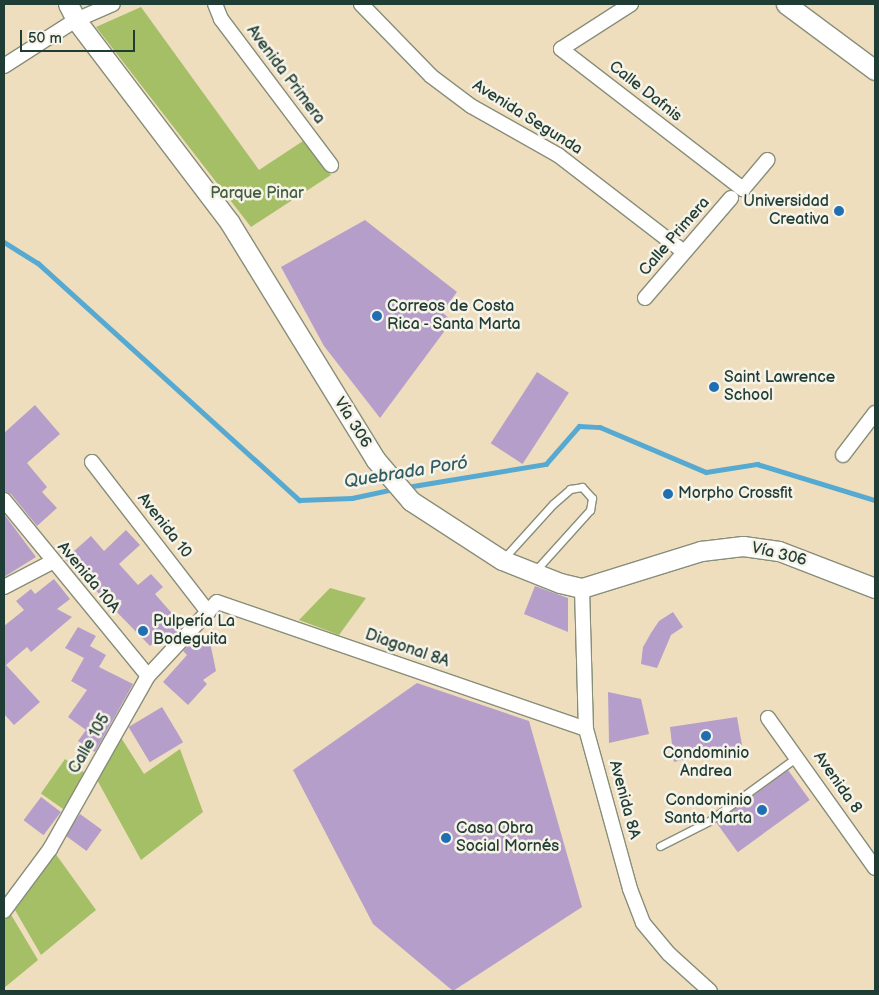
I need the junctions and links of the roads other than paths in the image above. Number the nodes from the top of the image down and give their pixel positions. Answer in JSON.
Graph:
{"nodes":[{"id":1,"x":114,"y":4,"type":"edge"},
{"id":2,"x":215,"y":4,"type":"edge"},
{"id":3,"x":361,"y":4,"type":"edge"},
{"id":4,"x":631,"y":4,"type":"edge"},
{"id":5,"x":786,"y":4,"type":"edge"},
{"id":6,"x":72,"y":12,"type":"edge"},
{"id":7,"x":4,"y":66,"type":"edge"},
{"id":8,"x":875,"y":70,"type":"edge"},
{"id":9,"x":767,"y":160,"type":"dead end"},
{"id":10,"x":331,"y":165,"type":"dead end"},
{"id":11,"x":731,"y":198,"type":"dead end"},
{"id":12,"x":684,"y":252,"type":"junction"},
{"id":13,"x":645,"y":298,"type":"dead end"},
{"id":14,"x":875,"y":413,"type":"edge"},
{"id":15,"x":843,"y":455,"type":"dead end"},
{"id":16,"x":92,"y":462,"type":"dead end"},
{"id":17,"x":4,"y":500,"type":"edge"},
{"id":18,"x":502,"y":560,"type":"junction"},
{"id":19,"x":52,"y":562,"type":"junction"},
{"id":20,"x":534,"y":574,"type":"junction"},
{"id":21,"x":4,"y":587,"type":"edge"},
{"id":22,"x":582,"y":588,"type":"junction"},
{"id":23,"x":875,"y":588,"type":"edge"},
{"id":24,"x":213,"y":607,"type":"junction"},
{"id":25,"x":148,"y":676,"type":"junction"},
{"id":26,"x":768,"y":718,"type":"dead end"},
{"id":27,"x":586,"y":729,"type":"junction"},
{"id":28,"x":798,"y":757,"type":"junction"},
{"id":29,"x":660,"y":846,"type":"dead end"},
{"id":30,"x":875,"y":868,"type":"edge"},
{"id":31,"x":4,"y":912,"type":"edge"},
{"id":32,"x":710,"y":991,"type":"edge"}],
"edges":[{"from":1,"to":6,"type":"street"},
{"from":2,"to":10,"type":"street","name":"Avenida Primera"},
{"from":3,"to":12,"type":"street","name":"Avenida Segunda"},
{"from":4,"to":9,"type":"street","name":"Calle Dafnis"},
{"from":5,"to":8,"type":"street"},
{"from":6,"to":7,"type":"street"},
{"from":6,"to":18,"type":"street","name":"Vía 306"},
{"from":11,"to":12,"type":"street","name":"Calle Primera"},
{"from":12,"to":13,"type":"street","name":"Calle Primera"},
{"from":14,"to":15,"type":"street"},
{"from":16,"to":24,"type":"street","name":"Avenida 10"},
{"from":17,"to":19,"type":"street","name":"Avenida 10A"},
{"from":18,"to":20,"type":"street","name":"Vía 306"},
{"from":18,"to":20,"type":"lane"},
{"from":19,"to":21,"type":"street"},
{"from":19,"to":25,"type":"street","name":"Avenida 10A"},
{"from":20,"to":22,"type":"street","name":"Vía 306"},
{"from":22,"to":23,"type":"street","name":"Vía 306"},
{"from":22,"to":27,"type":"street","name":"Avenida 8A"},
{"from":24,"to":25,"type":"street","name":"Calle 105"},
{"from":24,"to":27,"type":"street","name":"Diagonal 8A"},
{"from":25,"to":31,"type":"street","name":"Calle 105"},
{"from":26,"to":28,"type":"street","name":"Avenida 8"},
{"from":27,"to":32,"type":"street","name":"Avenida 8A"},
{"from":28,"to":29,"type":"lane"},
{"from":28,"to":30,"type":"street","name":"Avenida 8"}]}
